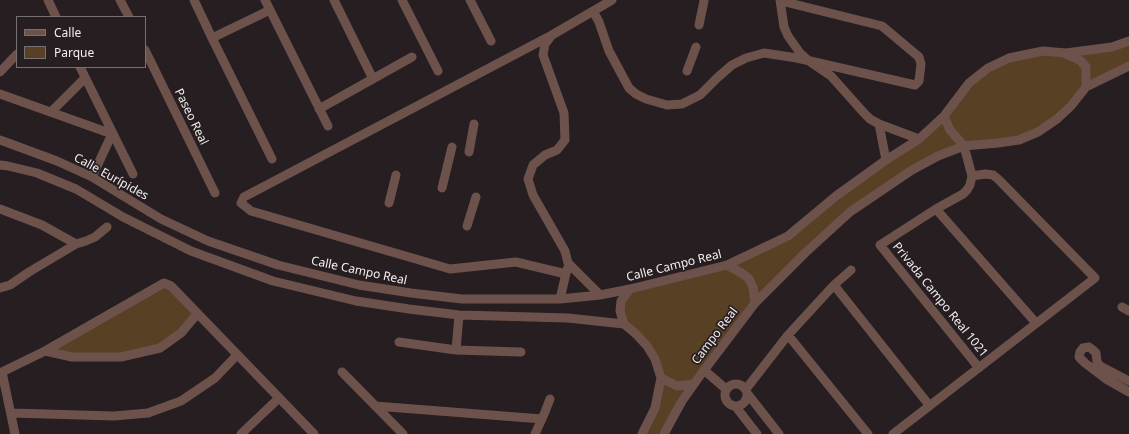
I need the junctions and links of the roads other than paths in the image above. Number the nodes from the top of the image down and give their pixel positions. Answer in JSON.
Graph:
{"nodes":[{"id":1,"x":48,"y":0,"type":"edge"},
{"id":2,"x":120,"y":0,"type":"edge"},
{"id":3,"x":194,"y":0,"type":"edge"},
{"id":4,"x":265,"y":0,"type":"edge"},
{"id":5,"x":334,"y":0,"type":"edge"},
{"id":6,"x":402,"y":0,"type":"edge"},
{"id":7,"x":470,"y":0,"type":"edge"},
{"id":8,"x":612,"y":0,"type":"edge"},
{"id":9,"x":780,"y":0,"type":"edge"},
{"id":10,"x":704,"y":1,"type":"edge"},
{"id":11,"x":270,"y":10,"type":"junction"},
{"id":12,"x":593,"y":11,"type":"junction"},
{"id":13,"x":54,"y":16,"type":"edge"},
{"id":14,"x":128,"y":16,"type":"edge"},
{"id":15,"x":698,"y":25,"type":"dead end"},
{"id":16,"x":552,"y":35,"type":"junction"},
{"id":17,"x":212,"y":38,"type":"junction"},
{"id":18,"x":491,"y":41,"type":"dead end"},
{"id":19,"x":1129,"y":42,"type":"edge"},
{"id":20,"x":696,"y":47,"type":"dead end"},
{"id":21,"x":146,"y":52,"type":"edge"},
{"id":22,"x":1066,"y":53,"type":"junction"},
{"id":23,"x":16,"y":55,"type":"edge"},
{"id":24,"x":412,"y":57,"type":"dead end"},
{"id":25,"x":808,"y":61,"type":"junction"},
{"id":26,"x":1129,"y":66,"type":"edge"},
{"id":27,"x":80,"y":68,"type":"edge"},
{"id":28,"x":438,"y":71,"type":"dead end"},
{"id":29,"x":687,"y":71,"type":"dead end"},
{"id":30,"x":0,"y":72,"type":"edge"},
{"id":31,"x":85,"y":78,"type":"junction"},
{"id":32,"x":373,"y":79,"type":"junction"},
{"id":33,"x":1086,"y":87,"type":"junction"},
{"id":34,"x":0,"y":94,"type":"edge"},
{"id":35,"x":319,"y":108,"type":"junction"},
{"id":36,"x":51,"y":112,"type":"junction"},
{"id":37,"x":944,"y":116,"type":"junction"},
{"id":38,"x":474,"y":124,"type":"dead end"},
{"id":39,"x":879,"y":124,"type":"junction"},
{"id":40,"x":328,"y":126,"type":"dead end"},
{"id":41,"x":112,"y":134,"type":"junction"},
{"id":42,"x":919,"y":139,"type":"junction"},
{"id":43,"x":0,"y":140,"type":"edge"},
{"id":44,"x":964,"y":146,"type":"junction"},
{"id":45,"x":452,"y":147,"type":"dead end"},
{"id":46,"x":469,"y":152,"type":"dead end"},
{"id":47,"x":272,"y":159,"type":"dead end"},
{"id":48,"x":886,"y":160,"type":"junction"},
{"id":49,"x":0,"y":165,"type":"edge"},
{"id":50,"x":133,"y":174,"type":"dead end"},
{"id":51,"x":396,"y":175,"type":"dead end"},
{"id":52,"x":972,"y":176,"type":"junction"},
{"id":53,"x":92,"y":178,"type":"junction"},
{"id":54,"x":442,"y":188,"type":"dead end"},
{"id":55,"x":215,"y":193,"type":"dead end"},
{"id":56,"x":476,"y":197,"type":"dead end"},
{"id":57,"x":131,"y":202,"type":"junction"},
{"id":58,"x":389,"y":204,"type":"dead end"},
{"id":59,"x":0,"y":209,"type":"edge"},
{"id":60,"x":936,"y":209,"type":"junction"},
{"id":61,"x":123,"y":217,"type":"junction"},
{"id":62,"x":107,"y":226,"type":"dead end"},
{"id":63,"x":467,"y":226,"type":"dead end"},
{"id":64,"x":208,"y":241,"type":"joint"},
{"id":65,"x":76,"y":244,"type":"junction"},
{"id":66,"x":568,"y":263,"type":"junction"},
{"id":67,"x":727,"y":265,"type":"junction"},
{"id":68,"x":851,"y":270,"type":"dead end"},
{"id":69,"x":566,"y":274,"type":"junction"},
{"id":70,"x":834,"y":285,"type":"junction"},
{"id":71,"x":0,"y":288,"type":"edge"},
{"id":72,"x":630,"y":289,"type":"junction"},
{"id":73,"x":600,"y":295,"type":"junction"},
{"id":74,"x":560,"y":299,"type":"junction"},
{"id":75,"x":755,"y":303,"type":"junction"},
{"id":76,"x":197,"y":314,"type":"junction"},
{"id":77,"x":459,"y":315,"type":"junction"},
{"id":78,"x":1036,"y":322,"type":"junction"},
{"id":79,"x":624,"y":324,"type":"junction"},
{"id":80,"x":788,"y":335,"type":"junction"},
{"id":81,"x":399,"y":342,"type":"dead end"},
{"id":82,"x":456,"y":350,"type":"junction"},
{"id":83,"x":45,"y":351,"type":"junction"},
{"id":84,"x":521,"y":352,"type":"dead end"},
{"id":85,"x":237,"y":355,"type":"junction"},
{"id":86,"x":979,"y":368,"type":"junction"},
{"id":87,"x":704,"y":370,"type":"junction"},
{"id":88,"x":1,"y":372,"type":"edge"},
{"id":89,"x":342,"y":372,"type":"dead end"},
{"id":90,"x":661,"y":378,"type":"junction"},
{"id":91,"x":1129,"y":382,"type":"edge"},
{"id":92,"x":694,"y":384,"type":"junction"},
{"id":93,"x":726,"y":389,"type":"junction"},
{"id":94,"x":746,"y":391,"type":"junction"},
{"id":95,"x":1129,"y":392,"type":"edge"},
{"id":96,"x":279,"y":398,"type":"junction"},
{"id":97,"x":550,"y":398,"type":"dead end"},
{"id":98,"x":929,"y":405,"type":"junction"},
{"id":99,"x":375,"y":406,"type":"junction"},
{"id":100,"x":736,"y":407,"type":"junction"},
{"id":101,"x":12,"y":413,"type":"junction"},
{"id":102,"x":542,"y":419,"type":"junction"},
{"id":103,"x":15,"y":434,"type":"edge"},
{"id":104,"x":241,"y":434,"type":"edge"},
{"id":105,"x":314,"y":434,"type":"edge"},
{"id":106,"x":403,"y":434,"type":"edge"},
{"id":107,"x":535,"y":434,"type":"edge"},
{"id":108,"x":642,"y":434,"type":"edge"},
{"id":109,"x":664,"y":434,"type":"edge"},
{"id":110,"x":757,"y":434,"type":"edge"},
{"id":111,"x":779,"y":434,"type":"edge"},
{"id":112,"x":868,"y":434,"type":"edge"},
{"id":113,"x":893,"y":434,"type":"edge"}],
"edges":[{"from":1,"to":13,"type":"street"},
{"from":2,"to":14,"type":"street"},
{"from":3,"to":17,"type":"street"},
{"from":4,"to":11,"type":"street"},
{"from":5,"to":32,"type":"street"},
{"from":6,"to":28,"type":"street"},
{"from":7,"to":18,"type":"street"},
{"from":8,"to":12,"type":"street"},
{"from":9,"to":25,"type":"street"},
{"from":9,"to":25,"type":"street"},
{"from":10,"to":15,"type":"street"},
{"from":11,"to":17,"type":"street"},
{"from":11,"to":35,"type":"street"},
{"from":12,"to":16,"type":"street"},
{"from":12,"to":25,"type":"street"},
{"from":16,"to":66,"type":"street"},
{"from":16,"to":69,"type":"street"},
{"from":17,"to":47,"type":"street"},
{"from":19,"to":22,"type":"street","name":"Calle Campo Real"},
{"from":20,"to":29,"type":"street"},
{"from":21,"to":55,"type":"street","name":"Paseo Real"},
{"from":22,"to":33,"type":"street"},
{"from":22,"to":37,"type":"street","name":"Calle Campo Real"},
{"from":23,"to":30,"type":"street"},
{"from":24,"to":32,"type":"street"},
{"from":25,"to":39,"type":"street"},
{"from":26,"to":33,"type":"street"},
{"from":27,"to":31,"type":"street"},
{"from":31,"to":36,"type":"street"},
{"from":31,"to":41,"type":"street"},
{"from":32,"to":35,"type":"street"},
{"from":33,"to":44,"type":"street"},
{"from":34,"to":36,"type":"street"},
{"from":35,"to":40,"type":"street"},
{"from":36,"to":41,"type":"street"},
{"from":37,"to":42,"type":"street","name":"Calle Campo Real"},
{"from":37,"to":44,"type":"street"},
{"from":38,"to":46,"type":"street"},
{"from":39,"to":42,"type":"street"},
{"from":39,"to":48,"type":"street"},
{"from":41,"to":50,"type":"street"},
{"from":41,"to":53,"type":"street"},
{"from":42,"to":48,"type":"street","name":"Calle Campo Real"},
{"from":43,"to":53,"type":"street","name":"Calle Eurípides"},
{"from":44,"to":52,"type":"street"},
{"from":44,"to":75,"type":"street"},
{"from":45,"to":54,"type":"street"},
{"from":48,"to":67,"type":"street","name":"Calle Campo Real"},
{"from":49,"to":61,"type":"street"},
{"from":51,"to":58,"type":"street"},
{"from":52,"to":60,"type":"street","name":"Privada Campo Real 1021"},
{"from":52,"to":78,"type":"street","name":"Privada Campo Real 1021"},
{"from":53,"to":57,"type":"street","name":"Calle Eurípides"},
{"from":56,"to":63,"type":"street"},
{"from":57,"to":61,"type":"street"},
{"from":57,"to":64,"type":"street","name":"Calle Eurípides"},
{"from":59,"to":65,"type":"street"},
{"from":60,"to":78,"type":"street"},
{"from":60,"to":86,"type":"street","name":"Privada Campo Real 1021"},
{"from":61,"to":77,"type":"street"},
{"from":62,"to":65,"type":"street"},
{"from":64,"to":74,"type":"street","name":"Calle Campo Real"},
{"from":65,"to":71,"type":"street"},
{"from":66,"to":69,"type":"street"},
{"from":66,"to":73,"type":"street"},
{"from":67,"to":72,"type":"street","name":"Calle Campo Real"},
{"from":67,"to":75,"type":"street"},
{"from":68,"to":70,"type":"street"},
{"from":69,"to":74,"type":"street"},
{"from":70,"to":80,"type":"street"},
{"from":70,"to":98,"type":"street"},
{"from":72,"to":73,"type":"street","name":"Calle Campo Real"},
{"from":72,"to":79,"type":"street"},
{"from":73,"to":74,"type":"street","name":"Calle Campo Real"},
{"from":75,"to":87,"type":"street","name":"Campo Real"},
{"from":76,"to":83,"type":"street"},
{"from":76,"to":83,"type":"street"},
{"from":76,"to":85,"type":"street"},
{"from":77,"to":79,"type":"street"},
{"from":77,"to":82,"type":"street"},
{"from":78,"to":86,"type":"street","name":"Privada Campo Real 1021"},
{"from":79,"to":90,"type":"street"},
{"from":80,"to":94,"type":"street"},
{"from":80,"to":112,"type":"street"},
{"from":81,"to":82,"type":"street"},
{"from":82,"to":84,"type":"street"},
{"from":83,"to":88,"type":"street"},
{"from":85,"to":96,"type":"street"},
{"from":85,"to":101,"type":"street"},
{"from":86,"to":98,"type":"street","name":"Privada Campo Real 1021"},
{"from":87,"to":92,"type":"street","name":"Campo Real"},
{"from":87,"to":93,"type":"street"},
{"from":88,"to":101,"type":"street"},
{"from":89,"to":99,"type":"street"},
{"from":90,"to":92,"type":"street"},
{"from":90,"to":108,"type":"street"},
{"from":91,"to":95,"type":"street"},
{"from":92,"to":109,"type":"street"},
{"from":93,"to":94,"type":"street"},
{"from":93,"to":100,"type":"street"},
{"from":94,"to":100,"type":"street"},
{"from":94,"to":111,"type":"street"},
{"from":96,"to":104,"type":"street"},
{"from":96,"to":105,"type":"street"},
{"from":97,"to":102,"type":"street"},
{"from":98,"to":113,"type":"street","name":"Privada Campo Real 1021"},
{"from":99,"to":102,"type":"street"},
{"from":99,"to":106,"type":"street"},
{"from":100,"to":110,"type":"street"},
{"from":101,"to":103,"type":"street"},
{"from":102,"to":107,"type":"street"}]}
